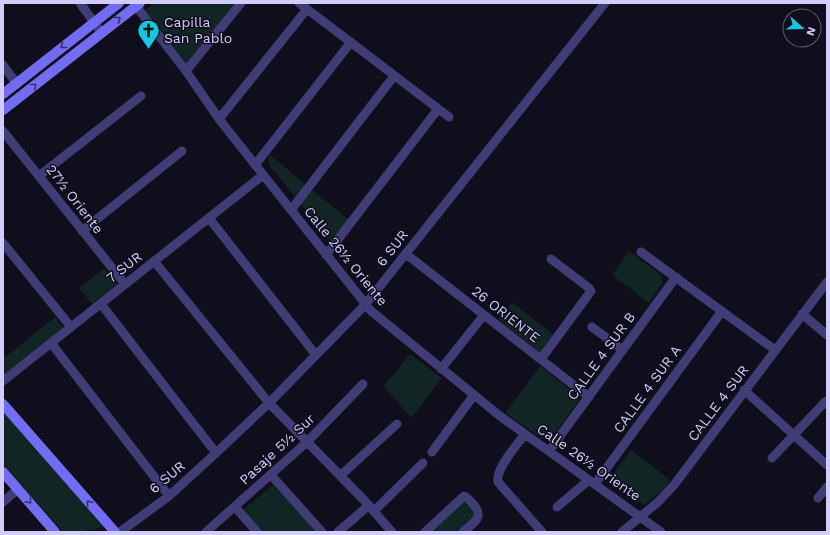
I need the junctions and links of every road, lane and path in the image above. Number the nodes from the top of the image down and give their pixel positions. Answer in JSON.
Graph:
{"nodes":[{"id":1,"x":80,"y":3,"type":"edge"},
{"id":2,"x":119,"y":3,"type":"edge"},
{"id":3,"x":241,"y":3,"type":"edge"},
{"id":4,"x":605,"y":3,"type":"edge"},
{"id":5,"x":138,"y":4,"type":"edge"},
{"id":6,"x":303,"y":6,"type":"edge"},
{"id":7,"x":94,"y":22,"type":"junction"},
{"id":8,"x":101,"y":32,"type":"junction"},
{"id":9,"x":351,"y":42,"type":"junction"},
{"id":10,"x":3,"y":65,"type":"edge"},
{"id":11,"x":186,"y":71,"type":"junction"},
{"id":12,"x":394,"y":76,"type":"junction"},
{"id":13,"x":16,"y":83,"type":"junction"},
{"id":14,"x":3,"y":94,"type":"edge"},
{"id":15,"x":140,"y":96,"type":"dead end"},
{"id":16,"x":438,"y":109,"type":"junction"},
{"id":17,"x":3,"y":110,"type":"edge"},
{"id":18,"x":448,"y":117,"type":"dead end"},
{"id":19,"x":220,"y":119,"type":"junction"},
{"id":20,"x":3,"y":131,"type":"edge"},
{"id":21,"x":182,"y":151,"type":"dead end"},
{"id":22,"x":255,"y":164,"type":"junction"},
{"id":23,"x":263,"y":175,"type":"junction"},
{"id":24,"x":38,"y":176,"type":"junction"},
{"id":25,"x":291,"y":210,"type":"junction"},
{"id":26,"x":209,"y":218,"type":"junction"},
{"id":27,"x":82,"y":231,"type":"junction"},
{"id":28,"x":3,"y":243,"type":"edge"},
{"id":29,"x":641,"y":252,"type":"dead end"},
{"id":30,"x":406,"y":254,"type":"junction"},
{"id":31,"x":326,"y":255,"type":"junction"},
{"id":32,"x":550,"y":259,"type":"dead end"},
{"id":33,"x":154,"y":261,"type":"junction"},
{"id":34,"x":676,"y":277,"type":"junction"},
{"id":35,"x":827,"y":282,"type":"edge"},
{"id":36,"x":125,"y":284,"type":"junction"},
{"id":37,"x":101,"y":304,"type":"junction"},
{"id":38,"x":366,"y":305,"type":"junction"},
{"id":39,"x":722,"y":311,"type":"junction"},
{"id":40,"x":802,"y":314,"type":"junction"},
{"id":41,"x":484,"y":315,"type":"junction"},
{"id":42,"x":592,"y":327,"type":"dead end"},
{"id":43,"x":71,"y":328,"type":"junction"},
{"id":44,"x":827,"y":336,"type":"edge"},
{"id":45,"x":51,"y":343,"type":"junction"},
{"id":46,"x":623,"y":350,"type":"junction"},
{"id":47,"x":775,"y":350,"type":"junction"},
{"id":48,"x":316,"y":355,"type":"junction"},
{"id":49,"x":541,"y":359,"type":"junction"},
{"id":50,"x":441,"y":369,"type":"junction"},
{"id":51,"x":3,"y":381,"type":"edge"},
{"id":52,"x":364,"y":384,"type":"dead end"},
{"id":53,"x":744,"y":390,"type":"junction"},
{"id":54,"x":474,"y":395,"type":"junction"},
{"id":55,"x":589,"y":397,"type":"junction"},
{"id":56,"x":826,"y":401,"type":"dead end"},
{"id":57,"x":269,"y":403,"type":"junction"},
{"id":58,"x":3,"y":404,"type":"edge"},
{"id":59,"x":396,"y":424,"type":"dead end"},
{"id":60,"x":525,"y":434,"type":"junction"},
{"id":61,"x":794,"y":435,"type":"junction"},
{"id":62,"x":307,"y":442,"type":"junction"},
{"id":63,"x":549,"y":451,"type":"junction"},
{"id":64,"x":216,"y":452,"type":"junction"},
{"id":65,"x":432,"y":452,"type":"dead end"},
{"id":66,"x":772,"y":458,"type":"dead end"},
{"id":67,"x":423,"y":463,"type":"dead end"},
{"id":68,"x":827,"y":465,"type":"edge"},
{"id":69,"x":3,"y":472,"type":"edge"},
{"id":70,"x":272,"y":475,"type":"junction"},
{"id":71,"x":340,"y":476,"type":"junction"},
{"id":72,"x":592,"y":482,"type":"junction"},
{"id":73,"x":827,"y":487,"type":"edge"},
{"id":74,"x":18,"y":489,"type":"junction"},
{"id":75,"x":169,"y":496,"type":"junction"},
{"id":76,"x":818,"y":498,"type":"dead end"},
{"id":77,"x":3,"y":502,"type":"edge"},
{"id":78,"x":235,"y":507,"type":"junction"},
{"id":79,"x":557,"y":507,"type":"dead end"},
{"id":80,"x":371,"y":508,"type":"junction"},
{"id":81,"x":641,"y":516,"type":"junction"},
{"id":82,"x":55,"y":532,"type":"edge"},
{"id":83,"x":115,"y":532,"type":"edge"},
{"id":84,"x":120,"y":532,"type":"edge"},
{"id":85,"x":206,"y":532,"type":"edge"},
{"id":86,"x":257,"y":532,"type":"edge"},
{"id":87,"x":322,"y":532,"type":"edge"},
{"id":88,"x":338,"y":532,"type":"edge"},
{"id":89,"x":392,"y":532,"type":"edge"},
{"id":90,"x":425,"y":532,"type":"edge"},
{"id":91,"x":463,"y":532,"type":"edge"},
{"id":92,"x":542,"y":532,"type":"edge"},
{"id":93,"x":622,"y":532,"type":"edge"},
{"id":94,"x":661,"y":532,"type":"edge"}],
"edges":[{"from":1,"to":7,"type":"street"},
{"from":2,"to":7,"type":"main road"},
{"from":3,"to":11,"type":"street"},
{"from":4,"to":30,"type":"street","name":"6 SUR"},
{"from":8,"to":5,"type":"main road","one_way":true},
{"from":5,"to":11,"type":"street","name":"Calle 26½ Oriente"},
{"from":6,"to":9,"type":"street"},
{"from":6,"to":19,"type":"street"},
{"from":7,"to":8,"type":"street"},
{"from":7,"to":13,"type":"main road","one_way":true},
{"from":17,"to":8,"type":"main road","one_way":true},
{"from":9,"to":12,"type":"street"},
{"from":9,"to":22,"type":"street"},
{"from":10,"to":13,"type":"street"},
{"from":11,"to":19,"type":"street","name":"Calle 26½ Oriente"},
{"from":12,"to":16,"type":"street"},
{"from":12,"to":25,"type":"street"},
{"from":13,"to":14,"type":"main road"},
{"from":15,"to":24,"type":"street"},
{"from":16,"to":18,"type":"street"},
{"from":16,"to":31,"type":"street"},
{"from":19,"to":22,"type":"street","name":"Calle 26½ Oriente"},
{"from":20,"to":24,"type":"street","name":"27½ Oriente"},
{"from":21,"to":27,"type":"street"},
{"from":22,"to":23,"type":"street","name":"Calle 26½ Oriente"},
{"from":23,"to":25,"type":"street","name":"Calle 26½ Oriente"},
{"from":23,"to":26,"type":"street","name":"7 SUR"},
{"from":24,"to":27,"type":"street","name":"27½ Oriente"},
{"from":25,"to":31,"type":"street","name":"Calle 26½ Oriente"},
{"from":26,"to":33,"type":"street","name":"7 SUR"},
{"from":26,"to":48,"type":"street"},
{"from":27,"to":36,"type":"street","name":"27½ Oriente"},
{"from":28,"to":43,"type":"street"},
{"from":29,"to":34,"type":"street"},
{"from":30,"to":38,"type":"street","name":"6 SUR"},
{"from":30,"to":41,"type":"street","name":"26 ORIENTE"},
{"from":31,"to":38,"type":"street","name":"Calle 26½ Oriente"},
{"from":32,"to":49,"type":"street"},
{"from":33,"to":36,"type":"street","name":"7 SUR"},
{"from":33,"to":57,"type":"street"},
{"from":34,"to":39,"type":"street"},
{"from":34,"to":46,"type":"street","name":"CALLE 4 SUR B"},
{"from":35,"to":40,"type":"street","name":"CALLE 4 SUR"},
{"from":36,"to":37,"type":"street","name":"7 SUR"},
{"from":37,"to":43,"type":"street","name":"7 SUR"},
{"from":37,"to":64,"type":"street"},
{"from":38,"to":48,"type":"street","name":"6 SUR"},
{"from":38,"to":50,"type":"street","name":"Calle 26½ Oriente"},
{"from":39,"to":47,"type":"street"},
{"from":39,"to":72,"type":"street","name":"CALLE 4 SUR A"},
{"from":40,"to":44,"type":"street"},
{"from":40,"to":47,"type":"street","name":"CALLE 4 SUR"},
{"from":41,"to":49,"type":"street","name":"26 ORIENTE"},
{"from":41,"to":50,"type":"street"},
{"from":42,"to":46,"type":"street"},
{"from":43,"to":45,"type":"street","name":"7 SUR"},
{"from":45,"to":51,"type":"street","name":"7 SUR"},
{"from":45,"to":75,"type":"street"},
{"from":46,"to":55,"type":"street","name":"CALLE 4 SUR B"},
{"from":47,"to":53,"type":"street","name":"CALLE 4 SUR"},
{"from":48,"to":57,"type":"street","name":"6 SUR"},
{"from":49,"to":55,"type":"street","name":"26 ORIENTE"},
{"from":50,"to":54,"type":"street","name":"Calle 26½ Oriente"},
{"from":52,"to":62,"type":"street","name":"Pasaje 5½ Sur"},
{"from":53,"to":61,"type":"street"},
{"from":53,"to":81,"type":"street","name":"CALLE 4 SUR"},
{"from":54,"to":60,"type":"street","name":"Calle 26½ Oriente"},
{"from":54,"to":65,"type":"street"},
{"from":55,"to":63,"type":"street","name":"CALLE 4 SUR B"},
{"from":56,"to":61,"type":"street"},
{"from":57,"to":62,"type":"street"},
{"from":57,"to":64,"type":"street","name":"6 SUR"},
{"from":83,"to":58,"type":"main road","one_way":true},
{"from":59,"to":71,"type":"street"},
{"from":60,"to":63,"type":"street","name":"Calle 26½ Oriente"},
{"from":60,"to":92,"type":"street"},
{"from":61,"to":66,"type":"street"},
{"from":61,"to":68,"type":"street"},
{"from":62,"to":70,"type":"street","name":"Pasaje 5½ Sur"},
{"from":62,"to":71,"type":"street"},
{"from":63,"to":72,"type":"street","name":"Calle 26½ Oriente"},
{"from":64,"to":75,"type":"street","name":"6 SUR"},
{"from":67,"to":80,"type":"street"},
{"from":69,"to":74,"type":"main road"},
{"from":70,"to":78,"type":"street","name":"Pasaje 5½ Sur"},
{"from":70,"to":87,"type":"street"},
{"from":71,"to":80,"type":"street"},
{"from":72,"to":79,"type":"street","name":"CALLE 4 SUR A"},
{"from":72,"to":81,"type":"street","name":"Calle 26½ Oriente"},
{"from":73,"to":76,"type":"street"},
{"from":74,"to":77,"type":"street"},
{"from":74,"to":82,"type":"main road","one_way":true},
{"from":75,"to":84,"type":"street","name":"6 SUR"},
{"from":78,"to":85,"type":"street","name":"Pasaje 5½ Sur"},
{"from":78,"to":86,"type":"street"},
{"from":80,"to":88,"type":"street"},
{"from":80,"to":89,"type":"street"},
{"from":81,"to":93,"type":"street","name":"CALLE 4 SUR"},
{"from":81,"to":94,"type":"street","name":"Calle 26½ Oriente"},
{"from":90,"to":91,"type":"street"}]}
